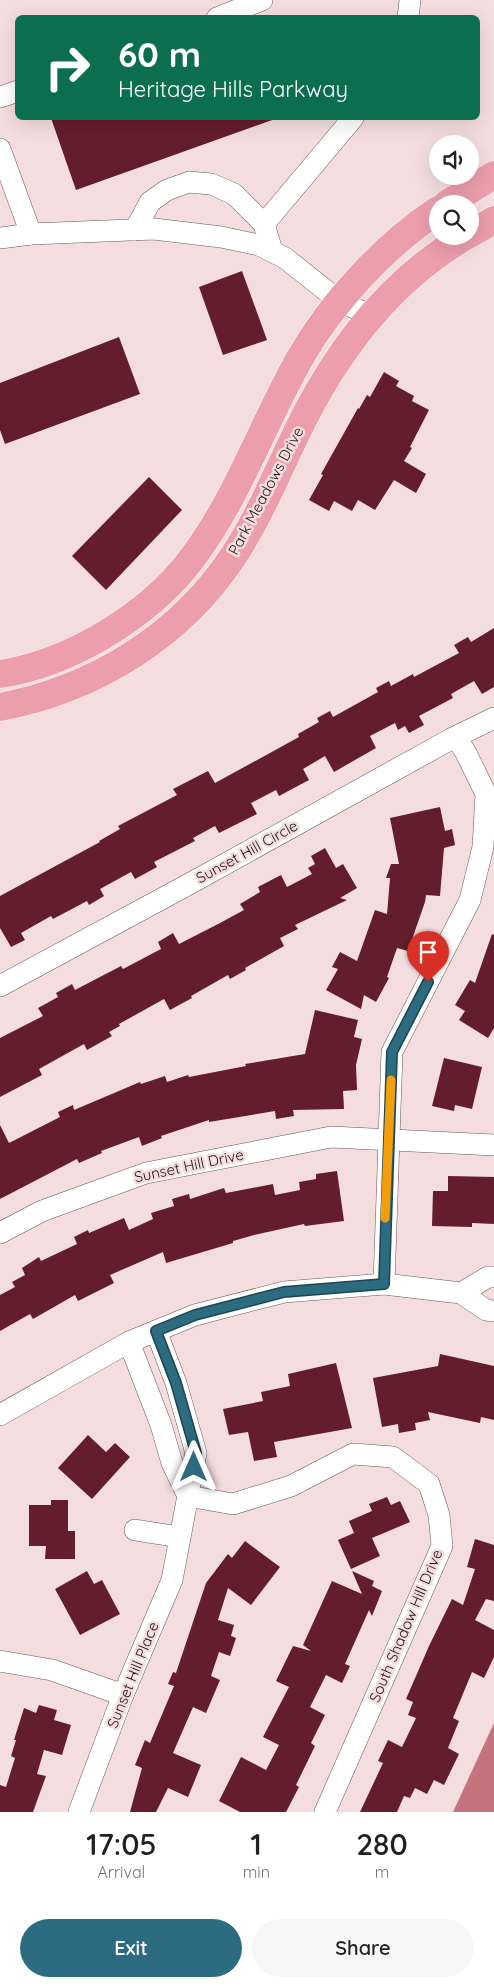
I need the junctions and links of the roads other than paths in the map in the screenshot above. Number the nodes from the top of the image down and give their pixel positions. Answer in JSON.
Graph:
{"nodes":[{"id":1,"x":262,"y":0,"type":"edge"},
{"id":2,"x":410,"y":0,"type":"edge"},
{"id":3,"x":224,"y":15,"type":"edge"},
{"id":4,"x":408,"y":15,"type":"edge"},
{"id":5,"x":15,"y":92,"type":"edge"},
{"id":6,"x":0,"y":98,"type":"edge"},
{"id":7,"x":351,"y":120,"type":"edge"},
{"id":8,"x":0,"y":149,"type":"edge"},
{"id":9,"x":494,"y":175,"type":"edge"},
{"id":10,"x":462,"y":195,"type":"edge"},
{"id":11,"x":429,"y":217,"type":"edge"},
{"id":12,"x":494,"y":220,"type":"edge"},
{"id":13,"x":264,"y":224,"type":"junction"},
{"id":14,"x":479,"y":229,"type":"edge"},
{"id":15,"x":134,"y":230,"type":"junction"},
{"id":16,"x":31,"y":234,"type":"junction"},
{"id":17,"x":0,"y":238,"type":"edge"},
{"id":18,"x":454,"y":245,"type":"edge"},
{"id":19,"x":272,"y":251,"type":"junction"},
{"id":20,"x":339,"y":301,"type":"junction"},
{"id":21,"x":370,"y":316,"type":"junction"},
{"id":22,"x":0,"y":674,"type":"edge"},
{"id":23,"x":0,"y":707,"type":"edge"},
{"id":24,"x":494,"y":718,"type":"edge"},
{"id":25,"x":456,"y":737,"type":"junction"},
{"id":26,"x":0,"y":986,"type":"edge"},
{"id":27,"x":388,"y":1140,"type":"junction"},
{"id":28,"x":494,"y":1145,"type":"edge"},
{"id":29,"x":0,"y":1233,"type":"edge"},
{"id":30,"x":384,"y":1284,"type":"junction"},
{"id":31,"x":481,"y":1285,"type":"edge"},
{"id":32,"x":494,"y":1311,"type":"edge"},
{"id":33,"x":156,"y":1331,"type":"junction"},
{"id":34,"x":129,"y":1342,"type":"junction"},
{"id":35,"x":0,"y":1415,"type":"edge"},
{"id":36,"x":188,"y":1496,"type":"junction"},
{"id":37,"x":135,"y":1530,"type":"dead end"},
{"id":38,"x":179,"y":1537,"type":"junction"},
{"id":39,"x":0,"y":1661,"type":"edge"},
{"id":40,"x":123,"y":1695,"type":"junction"},
{"id":41,"x":79,"y":1812,"type":"edge"},
{"id":42,"x":325,"y":1812,"type":"edge"}],
"edges":[{"from":1,"to":3,"type":"street"},
{"from":2,"to":4,"type":"street"},
{"from":5,"to":6,"type":"street"},
{"from":7,"to":13,"type":"street"},
{"from":8,"to":16,"type":"street"},
{"from":9,"to":10,"type":"main road"},
{"from":11,"to":20,"type":"main road","name":"Park Meadows Drive"},
{"from":12,"to":14,"type":"main road"},
{"from":13,"to":15,"type":"street"},
{"from":13,"to":19,"type":"street"},
{"from":15,"to":16,"type":"street"},
{"from":15,"to":19,"type":"street"},
{"from":16,"to":17,"type":"street"},
{"from":18,"to":21,"type":"main road","name":"Park Meadows Drive"},
{"from":19,"to":20,"type":"street"},
{"from":20,"to":21,"type":"street"},
{"from":20,"to":22,"type":"main road","name":"Park Meadows Drive"},
{"from":21,"to":23,"type":"main road","name":"Park Meadows Drive"},
{"from":24,"to":25,"type":"street","name":"Sunset Hill Circle"},
{"from":25,"to":26,"type":"street","name":"Sunset Hill Circle"},
{"from":25,"to":27,"type":"street"},
{"from":27,"to":28,"type":"street"},
{"from":27,"to":29,"type":"street","name":"Sunset Hill Drive"},
{"from":27,"to":30,"type":"street"},
{"from":30,"to":31,"type":"street"},
{"from":30,"to":33,"type":"street"},
{"from":31,"to":32,"type":"street"},
{"from":33,"to":34,"type":"street"},
{"from":33,"to":36,"type":"street","name":"Sunset Hill Place"},
{"from":34,"to":35,"type":"street"},
{"from":34,"to":36,"type":"street"},
{"from":36,"to":38,"type":"street","name":"Sunset Hill Place"},
{"from":36,"to":42,"type":"street","name":"South Shadow Hill Drive"},
{"from":37,"to":38,"type":"street"},
{"from":38,"to":40,"type":"street","name":"Sunset Hill Place"},
{"from":39,"to":40,"type":"street"},
{"from":40,"to":41,"type":"street","name":"Sunset Hill Place"}]}
